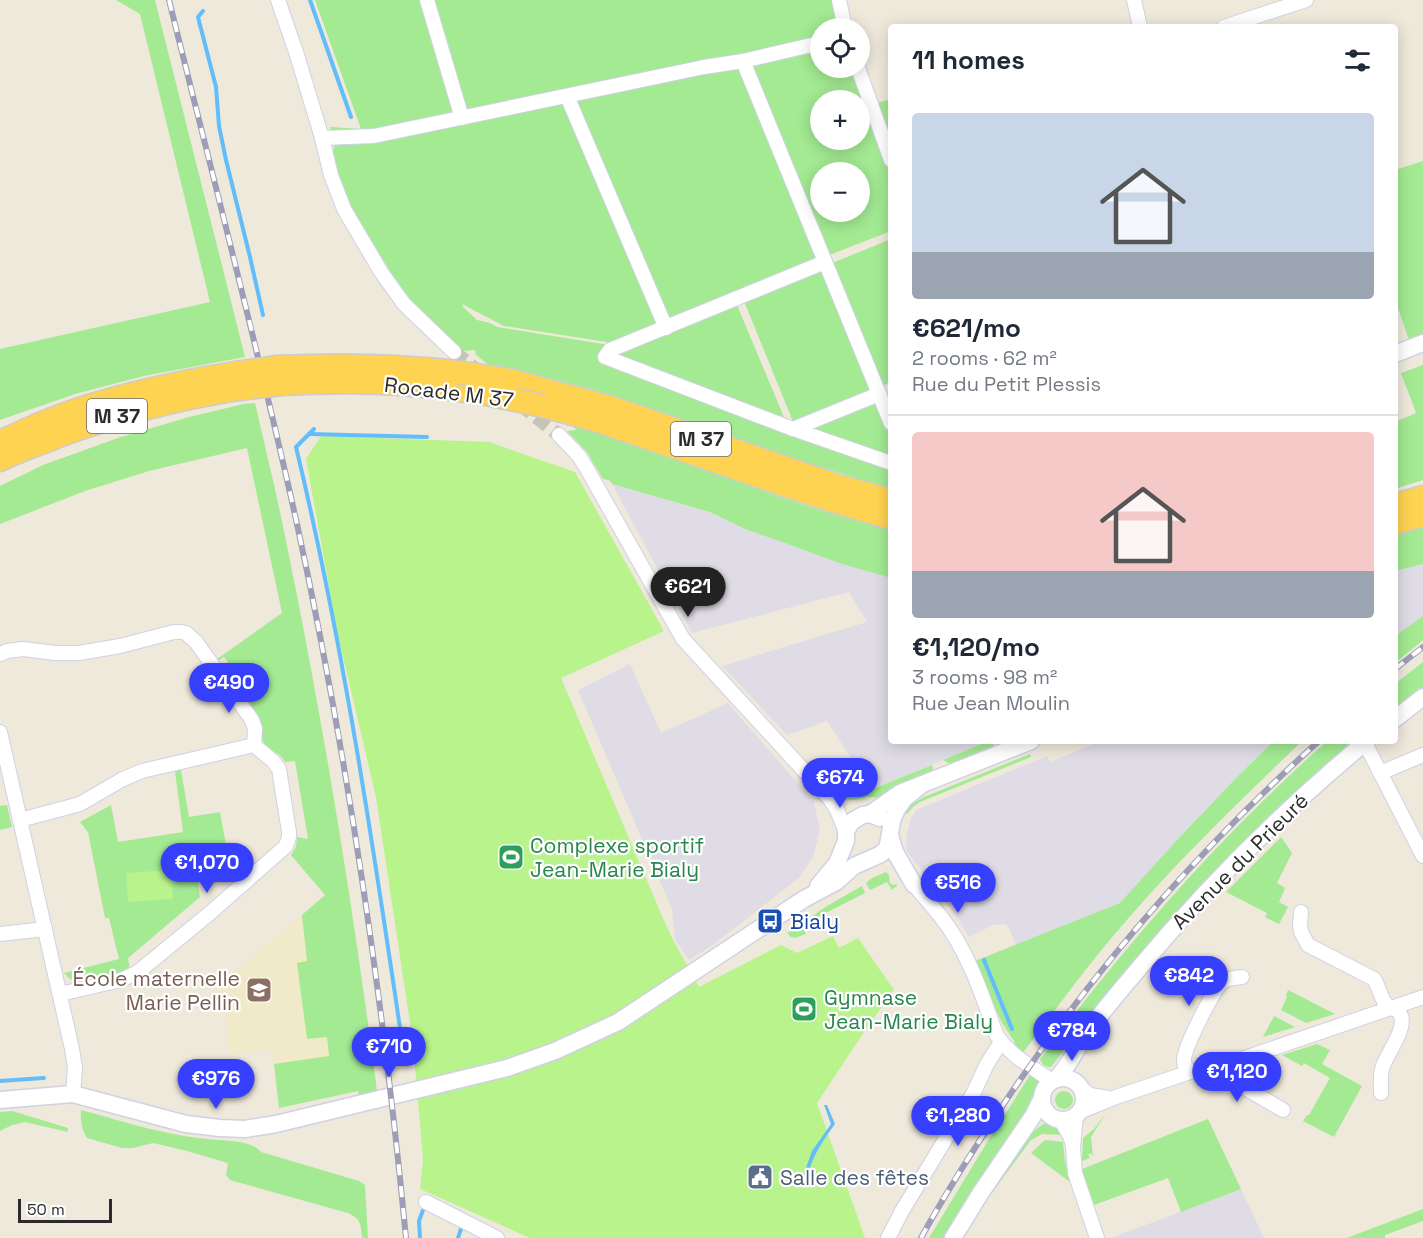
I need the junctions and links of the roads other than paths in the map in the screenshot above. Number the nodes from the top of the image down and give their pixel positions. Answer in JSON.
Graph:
{"nodes":[{"id":1,"x":278,"y":0,"type":"edge"},
{"id":2,"x":427,"y":0,"type":"edge"},
{"id":3,"x":839,"y":0,"type":"edge"},
{"id":4,"x":1134,"y":0,"type":"edge"},
{"id":5,"x":1306,"y":0,"type":"edge"},
{"id":6,"x":843,"y":18,"type":"edge"},
{"id":7,"x":1139,"y":24,"type":"edge"},
{"id":8,"x":1233,"y":24,"type":"edge"},
{"id":9,"x":810,"y":45,"type":"edge"},
{"id":10,"x":743,"y":61,"type":"junction"},
{"id":11,"x":862,"y":78,"type":"edge"},
{"id":12,"x":567,"y":96,"type":"junction"},
{"id":13,"x":462,"y":118,"type":"junction"},
{"id":14,"x":322,"y":138,"type":"junction"},
{"id":15,"x":888,"y":152,"type":"edge"},
{"id":16,"x":825,"y":262,"type":"junction"},
{"id":17,"x":666,"y":327,"type":"junction"},
{"id":18,"x":1423,"y":344,"type":"edge"},
{"id":19,"x":1398,"y":353,"type":"edge"},
{"id":20,"x":455,"y":362,"type":"junction"},
{"id":21,"x":280,"y":376,"type":"junction"},
{"id":22,"x":237,"y":381,"type":"junction"},
{"id":23,"x":879,"y":394,"type":"junction"},
{"id":24,"x":888,"y":416,"type":"edge"},
{"id":25,"x":793,"y":429,"type":"junction"},
{"id":26,"x":558,"y":435,"type":"tunnel mouth"},
{"id":27,"x":0,"y":442,"type":"edge"},
{"id":28,"x":0,"y":460,"type":"edge"},
{"id":29,"x":888,"y":462,"type":"edge"},
{"id":30,"x":1423,"y":497,"type":"edge"},
{"id":31,"x":888,"y":499,"type":"edge"},
{"id":32,"x":1398,"y":504,"type":"edge"},
{"id":33,"x":1423,"y":515,"type":"edge"},
{"id":34,"x":888,"y":517,"type":"edge"},
{"id":35,"x":1398,"y":522,"type":"edge"},
{"id":36,"x":0,"y":654,"type":"edge"},
{"id":37,"x":1423,"y":697,"type":"edge"},
{"id":38,"x":1398,"y":717,"type":"edge"},
{"id":39,"x":0,"y":732,"type":"edge"},
{"id":40,"x":1024,"y":744,"type":"edge"},
{"id":41,"x":254,"y":745,"type":"junction"},
{"id":42,"x":1367,"y":746,"type":"edge"},
{"id":43,"x":1423,"y":755,"type":"edge"},
{"id":44,"x":1380,"y":773,"type":"junction"},
{"id":45,"x":920,"y":786,"type":"junction"},
{"id":46,"x":830,"y":799,"type":"junction"},
{"id":47,"x":866,"y":815,"type":"junction"},
{"id":48,"x":20,"y":820,"type":"junction"},
{"id":49,"x":889,"y":832,"type":"junction"},
{"id":50,"x":846,"y":837,"type":"junction"},
{"id":51,"x":1423,"y":856,"type":"edge"},
{"id":52,"x":873,"y":857,"type":"junction"},
{"id":53,"x":914,"y":885,"type":"junction"},
{"id":54,"x":804,"y":899,"type":"junction"},
{"id":55,"x":1301,"y":912,"type":"dead end"},
{"id":56,"x":45,"y":929,"type":"junction"},
{"id":57,"x":0,"y":934,"type":"edge"},
{"id":58,"x":1242,"y":977,"type":"dead end"},
{"id":59,"x":60,"y":994,"type":"junction"},
{"id":60,"x":1423,"y":997,"type":"edge"},
{"id":61,"x":1389,"y":1008,"type":"junction"},
{"id":62,"x":1001,"y":1042,"type":"junction"},
{"id":63,"x":1079,"y":1048,"type":"junction"},
{"id":64,"x":1227,"y":1064,"type":"junction"},
{"id":65,"x":1187,"y":1073,"type":"junction"},
{"id":66,"x":1054,"y":1080,"type":"junction"},
{"id":67,"x":1080,"y":1087,"type":"junction"},
{"id":68,"x":1381,"y":1093,"type":"dead end"},
{"id":69,"x":73,"y":1094,"type":"junction"},
{"id":70,"x":1116,"y":1097,"type":"junction"},
{"id":71,"x":1042,"y":1098,"type":"junction"},
{"id":72,"x":0,"y":1100,"type":"edge"},
{"id":73,"x":1283,"y":1110,"type":"dead end"},
{"id":74,"x":1068,"y":1116,"type":"junction"},
{"id":75,"x":1018,"y":1139,"type":"junction"},
{"id":76,"x":426,"y":1202,"type":"dead end"},
{"id":77,"x":498,"y":1238,"type":"edge"},
{"id":78,"x":888,"y":1238,"type":"edge"},
{"id":79,"x":953,"y":1238,"type":"edge"},
{"id":80,"x":1097,"y":1238,"type":"edge"}],
"edges":[{"from":1,"to":14,"type":"street"},
{"from":2,"to":13,"type":"street"},
{"from":3,"to":6,"type":"street"},
{"from":4,"to":7,"type":"street"},
{"from":5,"to":8,"type":"street"},
{"from":9,"to":10,"type":"street"},
{"from":10,"to":12,"type":"street"},
{"from":10,"to":16,"type":"street"},
{"from":11,"to":15,"type":"street"},
{"from":12,"to":13,"type":"street"},
{"from":12,"to":17,"type":"street"},
{"from":13,"to":14,"type":"street"},
{"from":14,"to":20,"type":"street"},
{"from":16,"to":17,"type":"street"},
{"from":16,"to":23,"type":"street"},
{"from":17,"to":25,"type":"street"},
{"from":18,"to":19,"type":"street"},
{"from":20,"to":21,"type":"highway","name":"Rocade M 37","number":"M 37"},
{"from":20,"to":31,"type":"highway","name":"Rocade M 37","number":"M 37","bridge":true},
{"from":21,"to":22,"type":"highway","name":"Rocade M 37","number":"M 37","bridge":true},
{"from":21,"to":34,"type":"highway","name":"Rocade M 37","number":"M 37","bridge":true},
{"from":22,"to":27,"type":"highway","name":"Rocade M 37","number":"M 37"},
{"from":22,"to":28,"type":"highway","name":"Rocade M 37","number":"M 37"},
{"from":23,"to":24,"type":"street"},
{"from":23,"to":25,"type":"street"},
{"from":25,"to":29,"type":"street"},
{"from":26,"to":46,"type":"street"},
{"from":30,"to":32,"type":"highway"},
{"from":33,"to":35,"type":"highway"},
{"from":36,"to":41,"type":"street"},
{"from":37,"to":38,"type":"street"},
{"from":39,"to":48,"type":"street"},
{"from":40,"to":45,"type":"street"},
{"from":41,"to":48,"type":"street"},
{"from":41,"to":59,"type":"street"},
{"from":42,"to":44,"type":"street"},
{"from":42,"to":63,"type":"street","name":"Avenue du Prieuré"},
{"from":43,"to":44,"type":"street"},
{"from":44,"to":51,"type":"street"},
{"from":45,"to":47,"type":"street"},
{"from":45,"to":49,"type":"street"},
{"from":46,"to":47,"type":"street"},
{"from":46,"to":50,"type":"street"},
{"from":47,"to":49,"type":"street"},
{"from":47,"to":50,"type":"street"},
{"from":48,"to":56,"type":"street"},
{"from":49,"to":52,"type":"street"},
{"from":49,"to":53,"type":"street"},
{"from":50,"to":52,"type":"street"},
{"from":50,"to":54,"type":"street"},
{"from":52,"to":53,"type":"street"},
{"from":52,"to":54,"type":"street"},
{"from":53,"to":62,"type":"street"},
{"from":54,"to":69,"type":"street"},
{"from":55,"to":61,"type":"street"},
{"from":56,"to":57,"type":"street"},
{"from":56,"to":59,"type":"street"},
{"from":58,"to":65,"type":"street"},
{"from":59,"to":69,"type":"street"},
{"from":60,"to":61,"type":"street"},
{"from":61,"to":64,"type":"street"},
{"from":61,"to":68,"type":"street"},
{"from":62,"to":66,"type":"street"},
{"from":62,"to":78,"type":"street"},
{"from":63,"to":66,"type":"street","name":"Avenue du Prieuré"},
{"from":63,"to":67,"type":"street"},
{"from":64,"to":65,"type":"street"},
{"from":64,"to":73,"type":"street"},
{"from":65,"to":70,"type":"street"},
{"from":66,"to":67,"type":"street"},
{"from":66,"to":71,"type":"street"},
{"from":67,"to":70,"type":"street"},
{"from":67,"to":74,"type":"street"},
{"from":69,"to":72,"type":"street"},
{"from":70,"to":74,"type":"street"},
{"from":71,"to":74,"type":"street"},
{"from":71,"to":75,"type":"street"},
{"from":74,"to":75,"type":"street"},
{"from":74,"to":80,"type":"street"},
{"from":75,"to":79,"type":"street"},
{"from":76,"to":77,"type":"street"}]}
